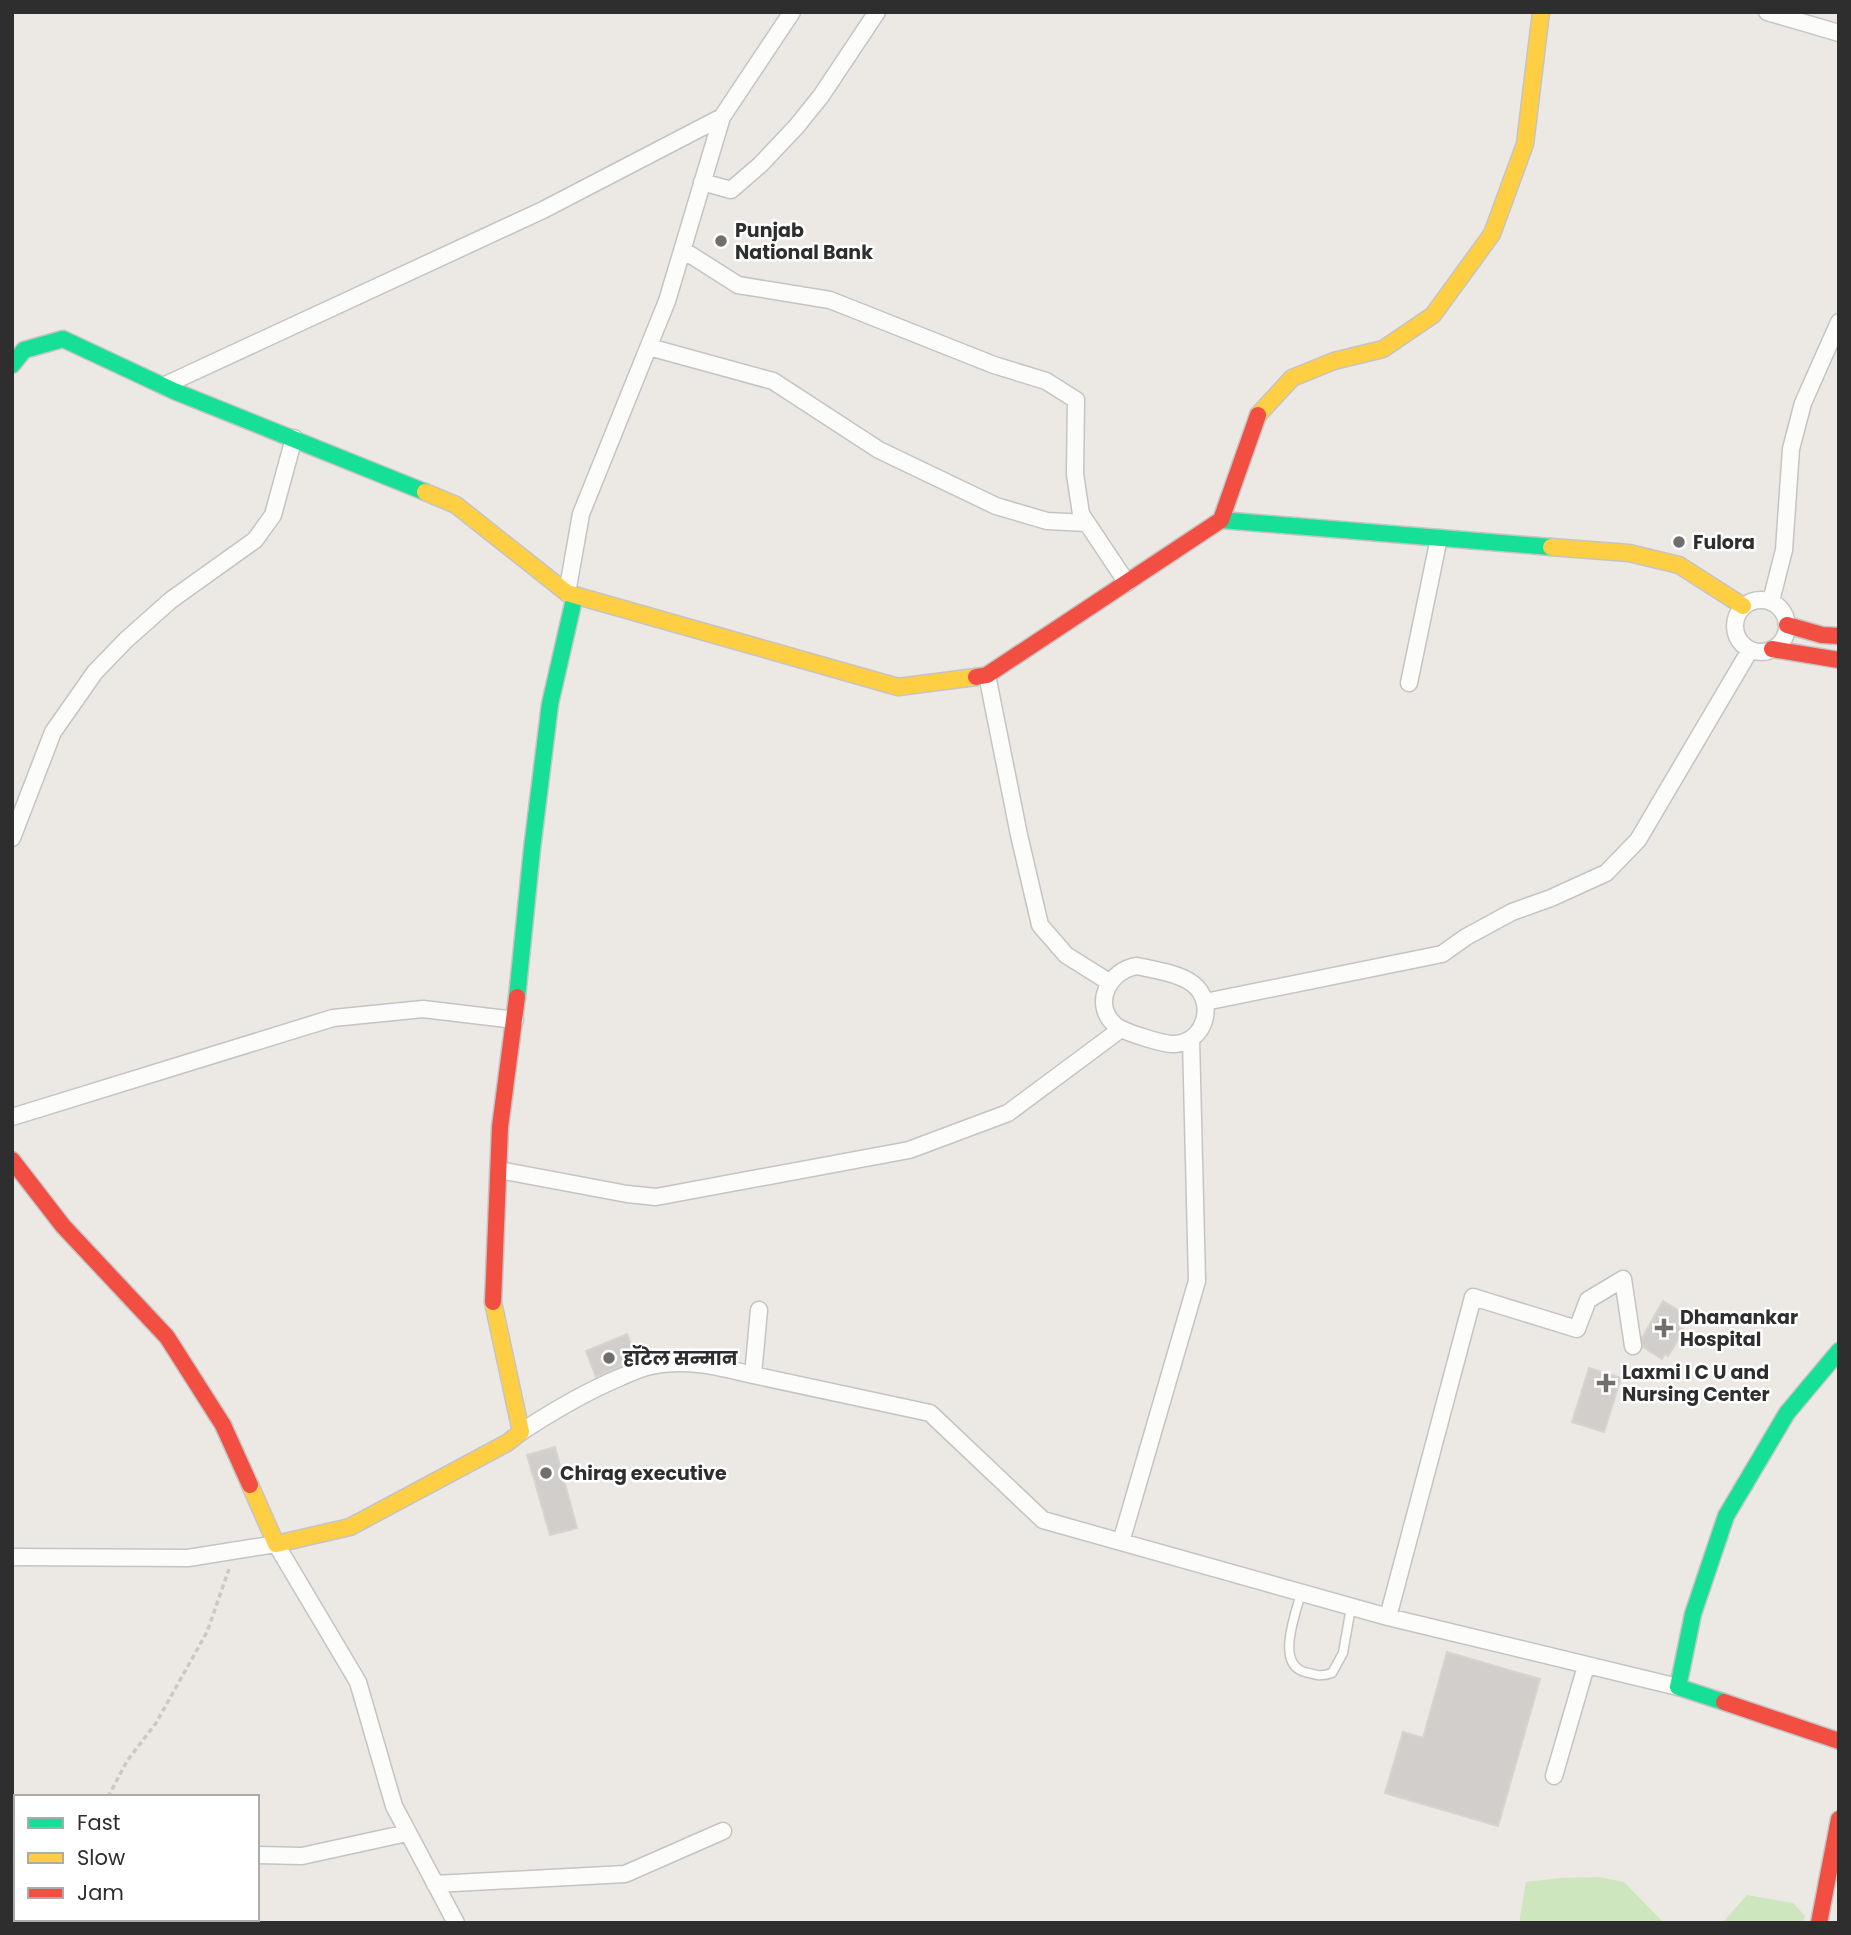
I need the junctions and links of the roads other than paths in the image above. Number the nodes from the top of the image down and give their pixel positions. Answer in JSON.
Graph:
{"nodes":[{"id":1,"x":792,"y":12,"type":"edge"},
{"id":2,"x":877,"y":12,"type":"edge"},
{"id":3,"x":1541,"y":12,"type":"edge"},
{"id":4,"x":1767,"y":12,"type":"edge"},
{"id":5,"x":1839,"y":33,"type":"edge"},
{"id":6,"x":722,"y":117,"type":"junction"},
{"id":7,"x":702,"y":182,"type":"junction"},
{"id":8,"x":683,"y":250,"type":"junction"},
{"id":9,"x":1839,"y":322,"type":"edge"},
{"id":10,"x":649,"y":347,"type":"junction"},
{"id":11,"x":18,"y":350,"type":"edge"},
{"id":12,"x":12,"y":365,"type":"edge"},
{"id":13,"x":163,"y":386,"type":"junction"},
{"id":14,"x":294,"y":439,"type":"junction"},
{"id":15,"x":1221,"y":520,"type":"junction"},
{"id":16,"x":1087,"y":523,"type":"junction"},
{"id":17,"x":1439,"y":538,"type":"junction"},
{"id":18,"x":1127,"y":583,"type":"junction"},
{"id":19,"x":571,"y":594,"type":"junction"},
{"id":20,"x":1771,"y":601,"type":"junction"},
{"id":21,"x":1744,"y":606,"type":"junction"},
{"id":22,"x":1787,"y":625,"type":"junction"},
{"id":23,"x":1839,"y":636,"type":"edge"},
{"id":24,"x":1772,"y":649,"type":"junction"},
{"id":25,"x":1750,"y":650,"type":"junction"},
{"id":26,"x":1839,"y":660,"type":"edge"},
{"id":27,"x":987,"y":675,"type":"junction"},
{"id":28,"x":1409,"y":683,"type":"dead end"},
{"id":29,"x":12,"y":838,"type":"edge"},
{"id":30,"x":1109,"y":982,"type":"junction"},
{"id":31,"x":1205,"y":1002,"type":"junction"},
{"id":32,"x":515,"y":1020,"type":"junction"},
{"id":33,"x":1121,"y":1029,"type":"junction"},
{"id":34,"x":1191,"y":1039,"type":"junction"},
{"id":35,"x":12,"y":1117,"type":"edge"},
{"id":36,"x":12,"y":1160,"type":"edge"},
{"id":37,"x":499,"y":1170,"type":"junction"},
{"id":38,"x":759,"y":1310,"type":"dead end"},
{"id":39,"x":1633,"y":1346,"type":"dead end"},
{"id":40,"x":1839,"y":1352,"type":"edge"},
{"id":41,"x":753,"y":1375,"type":"junction"},
{"id":42,"x":521,"y":1432,"type":"junction"},
{"id":43,"x":1121,"y":1542,"type":"junction"},
{"id":44,"x":276,"y":1544,"type":"junction"},
{"id":45,"x":12,"y":1557,"type":"edge"},
{"id":46,"x":1301,"y":1592,"type":"junction"},
{"id":47,"x":1351,"y":1607,"type":"junction"},
{"id":48,"x":1388,"y":1617,"type":"junction"},
{"id":49,"x":1586,"y":1666,"type":"junction"},
{"id":50,"x":1678,"y":1687,"type":"junction"},
{"id":51,"x":1839,"y":1741,"type":"edge"},
{"id":52,"x":1554,"y":1776,"type":"dead end"},
{"id":53,"x":1839,"y":1819,"type":"edge"},
{"id":54,"x":723,"y":1831,"type":"dead end"},
{"id":55,"x":407,"y":1833,"type":"junction"},
{"id":56,"x":259,"y":1855,"type":"edge"},
{"id":57,"x":435,"y":1884,"type":"junction"},
{"id":58,"x":456,"y":1923,"type":"edge"},
{"id":59,"x":1818,"y":1923,"type":"edge"}],
"edges":[{"from":1,"to":6,"type":"street"},
{"from":2,"to":7,"type":"street"},
{"from":3,"to":15,"type":"street"},
{"from":4,"to":5,"type":"street"},
{"from":6,"to":7,"type":"street"},
{"from":6,"to":13,"type":"street"},
{"from":7,"to":8,"type":"street"},
{"from":8,"to":10,"type":"street"},
{"from":8,"to":16,"type":"street"},
{"from":9,"to":20,"type":"street"},
{"from":10,"to":16,"type":"street"},
{"from":10,"to":19,"type":"street"},
{"from":11,"to":12,"type":"street"},
{"from":11,"to":13,"type":"street"},
{"from":13,"to":14,"type":"street"},
{"from":14,"to":19,"type":"street"},
{"from":14,"to":29,"type":"street"},
{"from":15,"to":17,"type":"street"},
{"from":15,"to":18,"type":"street"},
{"from":16,"to":18,"type":"street"},
{"from":17,"to":21,"type":"street"},
{"from":17,"to":28,"type":"street"},
{"from":18,"to":27,"type":"street"},
{"from":19,"to":27,"type":"street"},
{"from":19,"to":32,"type":"street"},
{"from":20,"to":21,"type":"street"},
{"from":20,"to":22,"type":"street"},
{"from":21,"to":25,"type":"street"},
{"from":22,"to":23,"type":"street"},
{"from":22,"to":24,"type":"street"},
{"from":24,"to":25,"type":"street"},
{"from":24,"to":26,"type":"street"},
{"from":25,"to":31,"type":"street"},
{"from":27,"to":30,"type":"street"},
{"from":30,"to":31,"type":"street"},
{"from":30,"to":33,"type":"street"},
{"from":31,"to":34,"type":"street"},
{"from":32,"to":35,"type":"street"},
{"from":32,"to":37,"type":"street"},
{"from":33,"to":34,"type":"street"},
{"from":33,"to":37,"type":"street"},
{"from":34,"to":43,"type":"street"},
{"from":36,"to":44,"type":"street"},
{"from":37,"to":42,"type":"street"},
{"from":38,"to":41,"type":"street"},
{"from":39,"to":48,"type":"street"},
{"from":40,"to":50,"type":"street"},
{"from":41,"to":42,"type":"street"},
{"from":41,"to":43,"type":"street"},
{"from":42,"to":44,"type":"street"},
{"from":43,"to":46,"type":"street"},
{"from":44,"to":45,"type":"street"},
{"from":44,"to":55,"type":"street"},
{"from":46,"to":47,"type":"street"},
{"from":46,"to":47,"type":"lane"},
{"from":47,"to":48,"type":"street"},
{"from":48,"to":49,"type":"street"},
{"from":49,"to":50,"type":"street"},
{"from":49,"to":52,"type":"street"},
{"from":50,"to":51,"type":"street"},
{"from":53,"to":59,"type":"street"},
{"from":54,"to":57,"type":"street"},
{"from":55,"to":56,"type":"street"},
{"from":55,"to":57,"type":"street"},
{"from":57,"to":58,"type":"street"}]}
